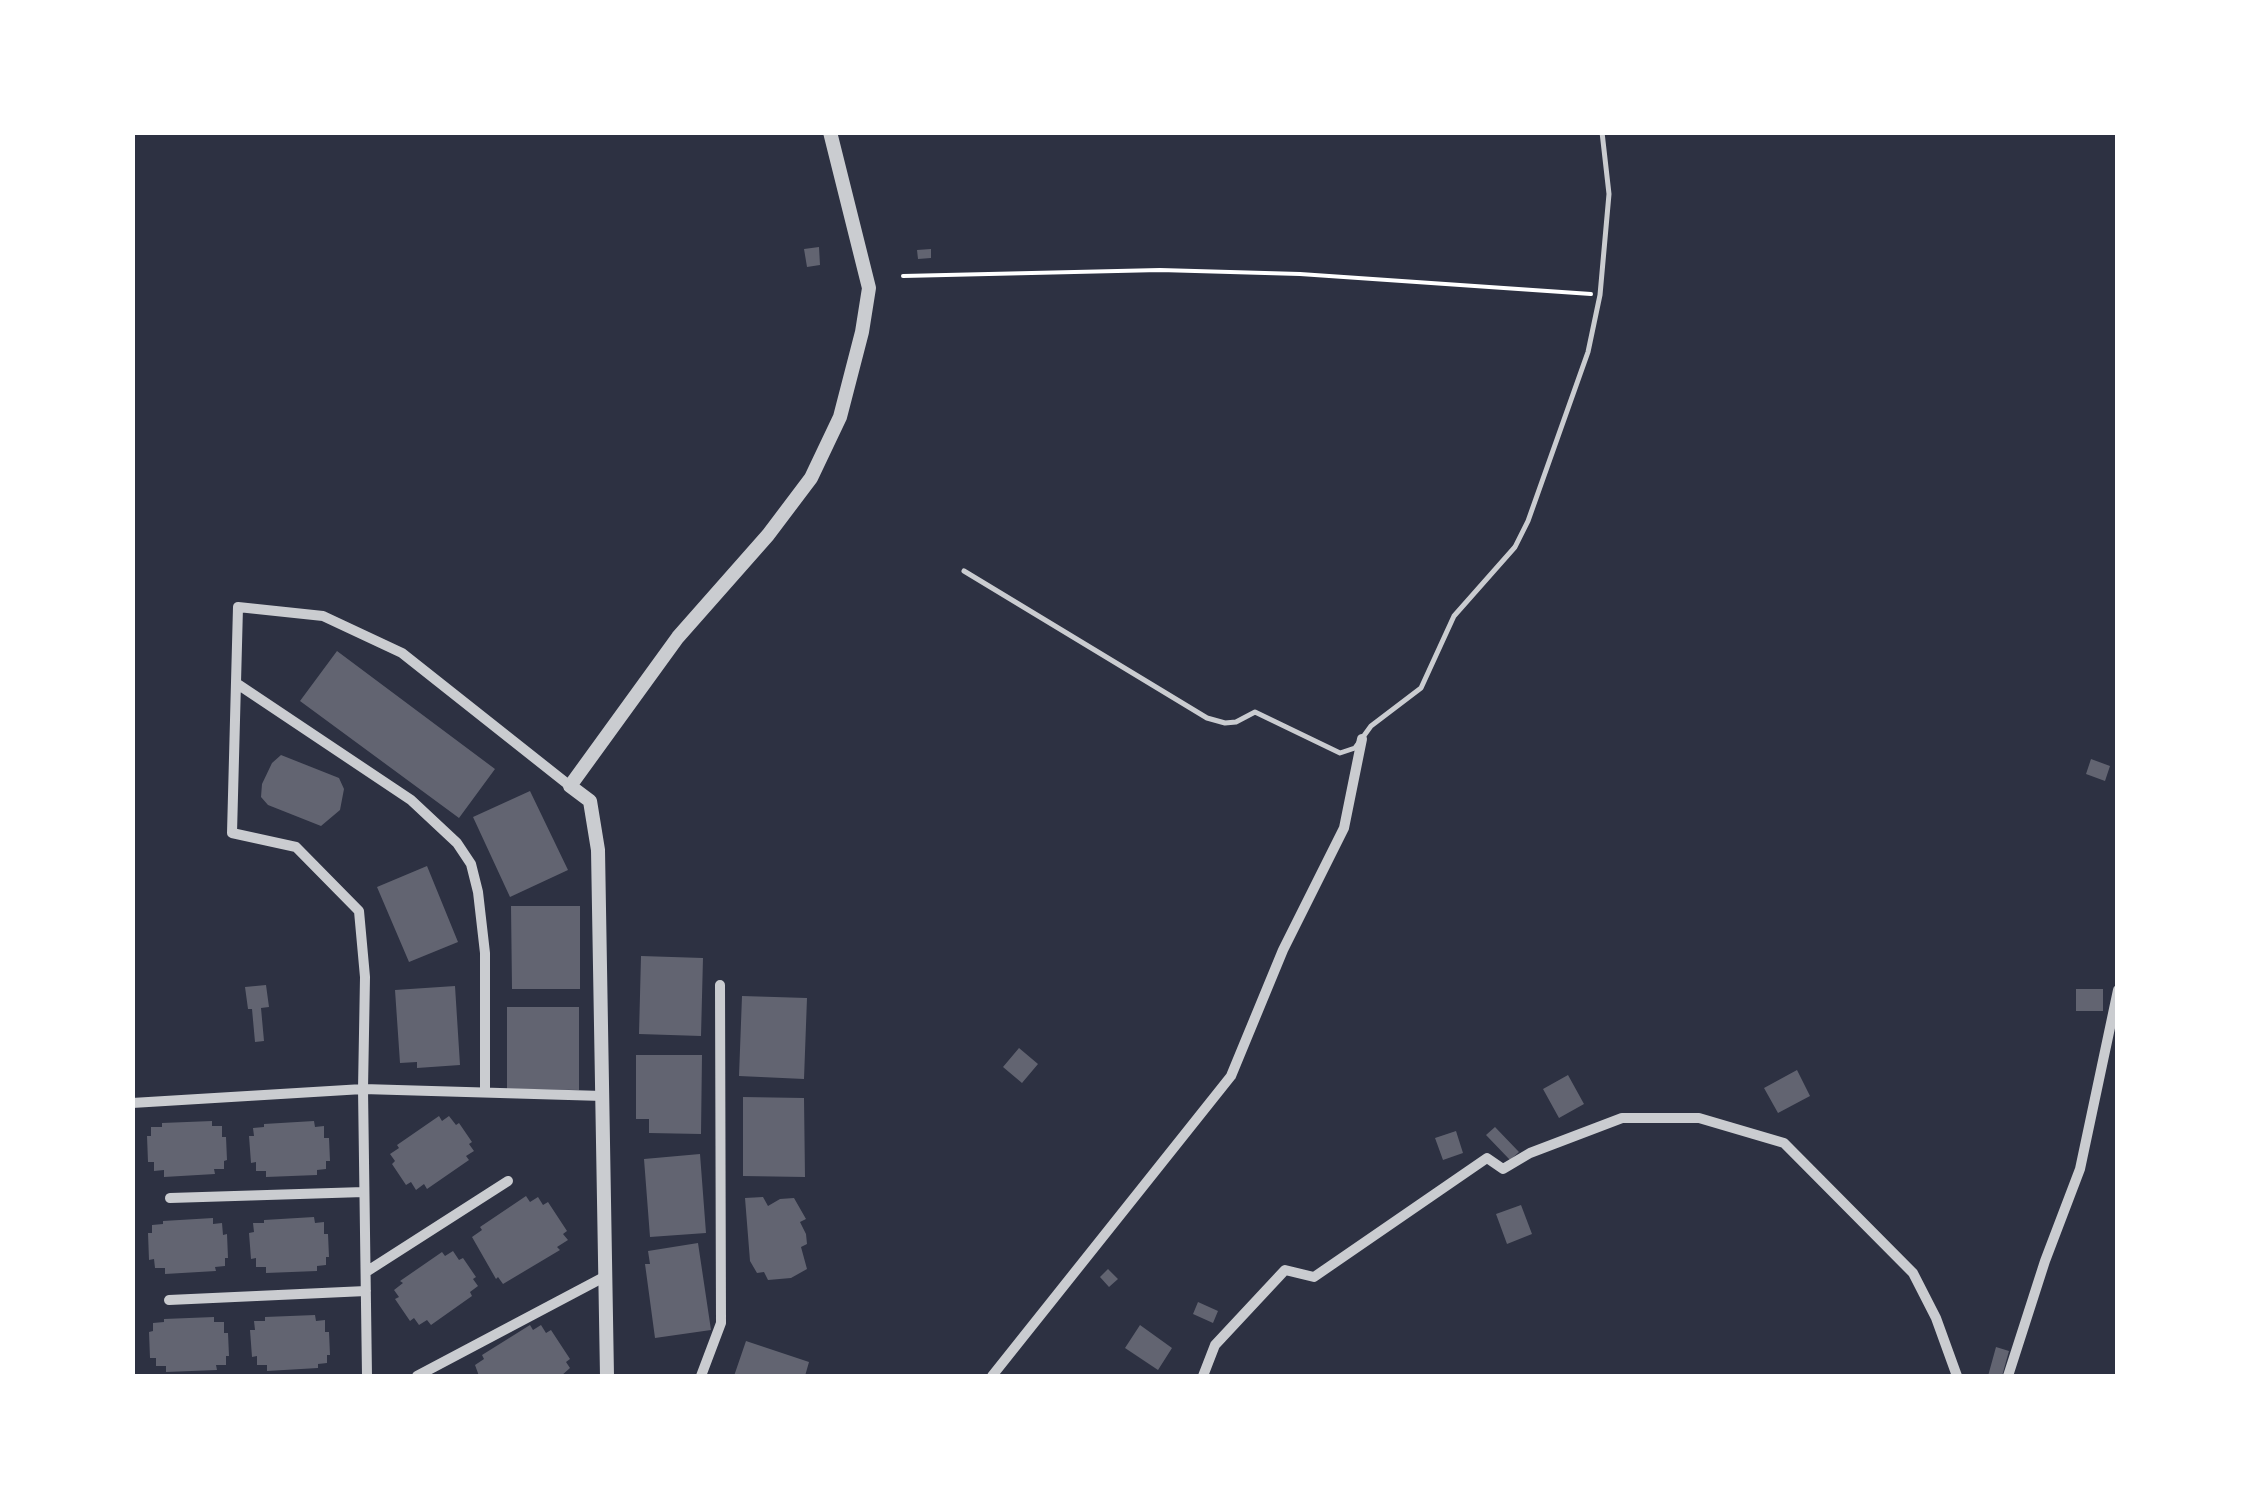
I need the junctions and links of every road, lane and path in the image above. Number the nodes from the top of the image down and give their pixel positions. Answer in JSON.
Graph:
{"nodes":[{"id":1,"x":830,"y":132,"type":"edge"},
{"id":2,"x":1602,"y":132,"type":"edge"},
{"id":3,"x":903,"y":276,"type":"dead end"},
{"id":4,"x":1600,"y":294,"type":"junction"},
{"id":5,"x":964,"y":571,"type":"dead end"},
{"id":6,"x":236,"y":683,"type":"junction"},
{"id":7,"x":1362,"y":739,"type":"junction"},
{"id":8,"x":570,"y":786,"type":"junction"},
{"id":9,"x":720,"y":985,"type":"dead end"},
{"id":10,"x":2118,"y":990,"type":"edge"},
{"id":11,"x":362,"y":1089,"type":"junction"},
{"id":12,"x":484,"y":1092,"type":"junction"},
{"id":13,"x":603,"y":1096,"type":"junction"},
{"id":14,"x":132,"y":1103,"type":"edge"},
{"id":15,"x":508,"y":1181,"type":"dead end"},
{"id":16,"x":364,"y":1192,"type":"junction"},
{"id":17,"x":170,"y":1198,"type":"dead end"},
{"id":18,"x":366,"y":1272,"type":"junction"},
{"id":19,"x":606,"y":1276,"type":"junction"},
{"id":20,"x":366,"y":1291,"type":"junction"},
{"id":21,"x":169,"y":1300,"type":"dead end"},
{"id":22,"x":368,"y":1376,"type":"edge"},
{"id":23,"x":416,"y":1376,"type":"edge"},
{"id":24,"x":606,"y":1376,"type":"edge"},
{"id":25,"x":701,"y":1376,"type":"edge"},
{"id":26,"x":992,"y":1376,"type":"edge"},
{"id":27,"x":1204,"y":1376,"type":"edge"},
{"id":28,"x":1957,"y":1376,"type":"edge"},
{"id":29,"x":2008,"y":1376,"type":"edge"}],
"edges":[{"from":1,"to":8,"type":"street"},
{"from":2,"to":4,"type":"lane"},
{"from":3,"to":4,"type":"path"},
{"from":4,"to":7,"type":"lane"},
{"from":5,"to":7,"type":"lane"},
{"from":6,"to":8,"type":"street"},
{"from":6,"to":11,"type":"street"},
{"from":6,"to":12,"type":"street"},
{"from":7,"to":26,"type":"street"},
{"from":8,"to":13,"type":"street"},
{"from":9,"to":25,"type":"street"},
{"from":10,"to":29,"type":"street"},
{"from":11,"to":12,"type":"street"},
{"from":11,"to":14,"type":"street"},
{"from":11,"to":16,"type":"street"},
{"from":12,"to":13,"type":"street"},
{"from":13,"to":19,"type":"street"},
{"from":15,"to":18,"type":"street"},
{"from":16,"to":17,"type":"street"},
{"from":16,"to":18,"type":"street"},
{"from":18,"to":20,"type":"street"},
{"from":19,"to":23,"type":"street"},
{"from":19,"to":24,"type":"street"},
{"from":20,"to":21,"type":"street"},
{"from":20,"to":22,"type":"street"},
{"from":27,"to":28,"type":"street"}]}
